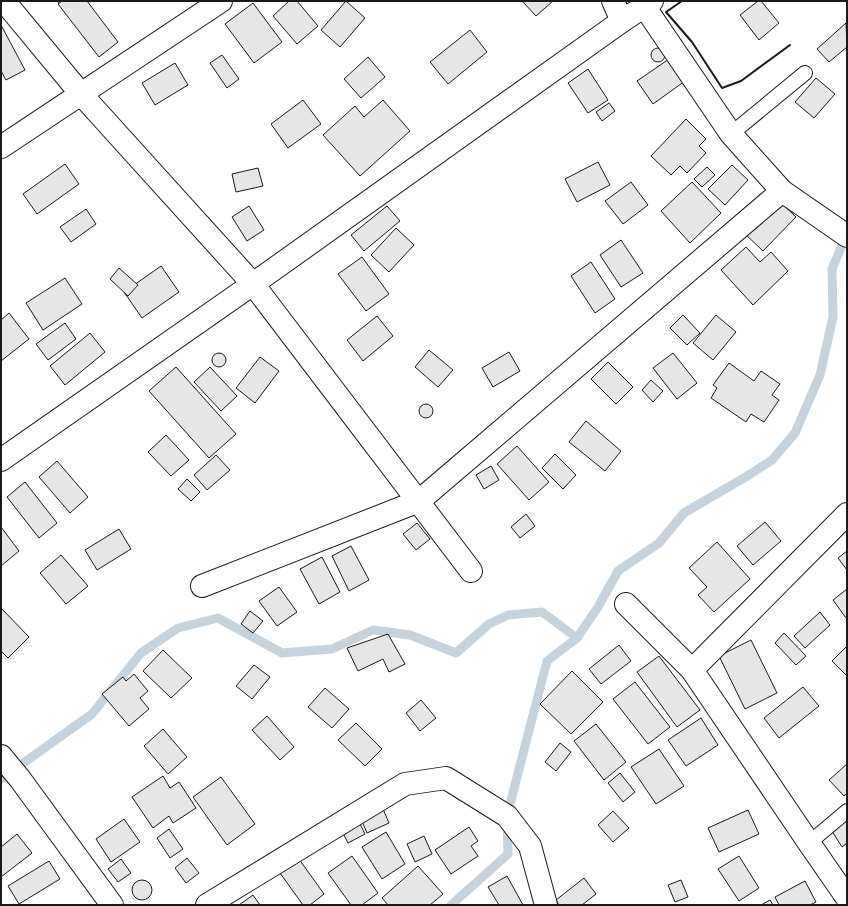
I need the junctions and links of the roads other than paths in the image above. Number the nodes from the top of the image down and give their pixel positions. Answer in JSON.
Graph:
{"nodes":[{"id":1,"x":4,"y":1,"type":"edge"},
{"id":2,"x":221,"y":1,"type":"edge"},
{"id":3,"x":613,"y":1,"type":"edge"},
{"id":4,"x":648,"y":4,"type":"edge"},
{"id":5,"x":622,"y":21,"type":"junction"},
{"id":6,"x":805,"y":73,"type":"dead end"},
{"id":7,"x":81,"y":94,"type":"junction"},
{"id":8,"x":731,"y":134,"type":"junction"},
{"id":9,"x":1,"y":147,"type":"edge"},
{"id":10,"x":782,"y":191,"type":"junction"},
{"id":11,"x":847,"y":236,"type":"edge"},
{"id":12,"x":254,"y":284,"type":"junction"},
{"id":13,"x":1,"y":460,"type":"edge"},
{"id":14,"x":419,"y":501,"type":"junction"},
{"id":15,"x":847,"y":514,"type":"edge"},
{"id":16,"x":471,"y":571,"type":"dead end"},
{"id":17,"x":202,"y":586,"type":"dead end"},
{"id":18,"x":626,"y":604,"type":"dead end"},
{"id":19,"x":692,"y":670,"type":"junction"},
{"id":20,"x":2,"y":757,"type":"edge"},
{"id":21,"x":847,"y":811,"type":"edge"},
{"id":22,"x":809,"y":843,"type":"junction"},
{"id":23,"x":847,"y":898,"type":"edge"},
{"id":24,"x":112,"y":905,"type":"edge"},
{"id":25,"x":207,"y":905,"type":"edge"},
{"id":26,"x":546,"y":905,"type":"edge"}],
"edges":[{"from":1,"to":7,"type":"street"},
{"from":2,"to":7,"type":"street"},
{"from":3,"to":5,"type":"street"},
{"from":4,"to":5,"type":"street"},
{"from":4,"to":8,"type":"street"},
{"from":5,"to":12,"type":"street"},
{"from":6,"to":8,"type":"lane"},
{"from":7,"to":9,"type":"street"},
{"from":7,"to":12,"type":"street"},
{"from":8,"to":10,"type":"street"},
{"from":10,"to":11,"type":"street"},
{"from":10,"to":14,"type":"street"},
{"from":12,"to":13,"type":"street"},
{"from":12,"to":14,"type":"street"},
{"from":14,"to":16,"type":"street"},
{"from":14,"to":17,"type":"street"},
{"from":15,"to":19,"type":"street"},
{"from":18,"to":19,"type":"street"},
{"from":19,"to":22,"type":"street"},
{"from":20,"to":24,"type":"street"},
{"from":21,"to":22,"type":"lane"},
{"from":22,"to":23,"type":"street"},
{"from":25,"to":26,"type":"street"}]}
